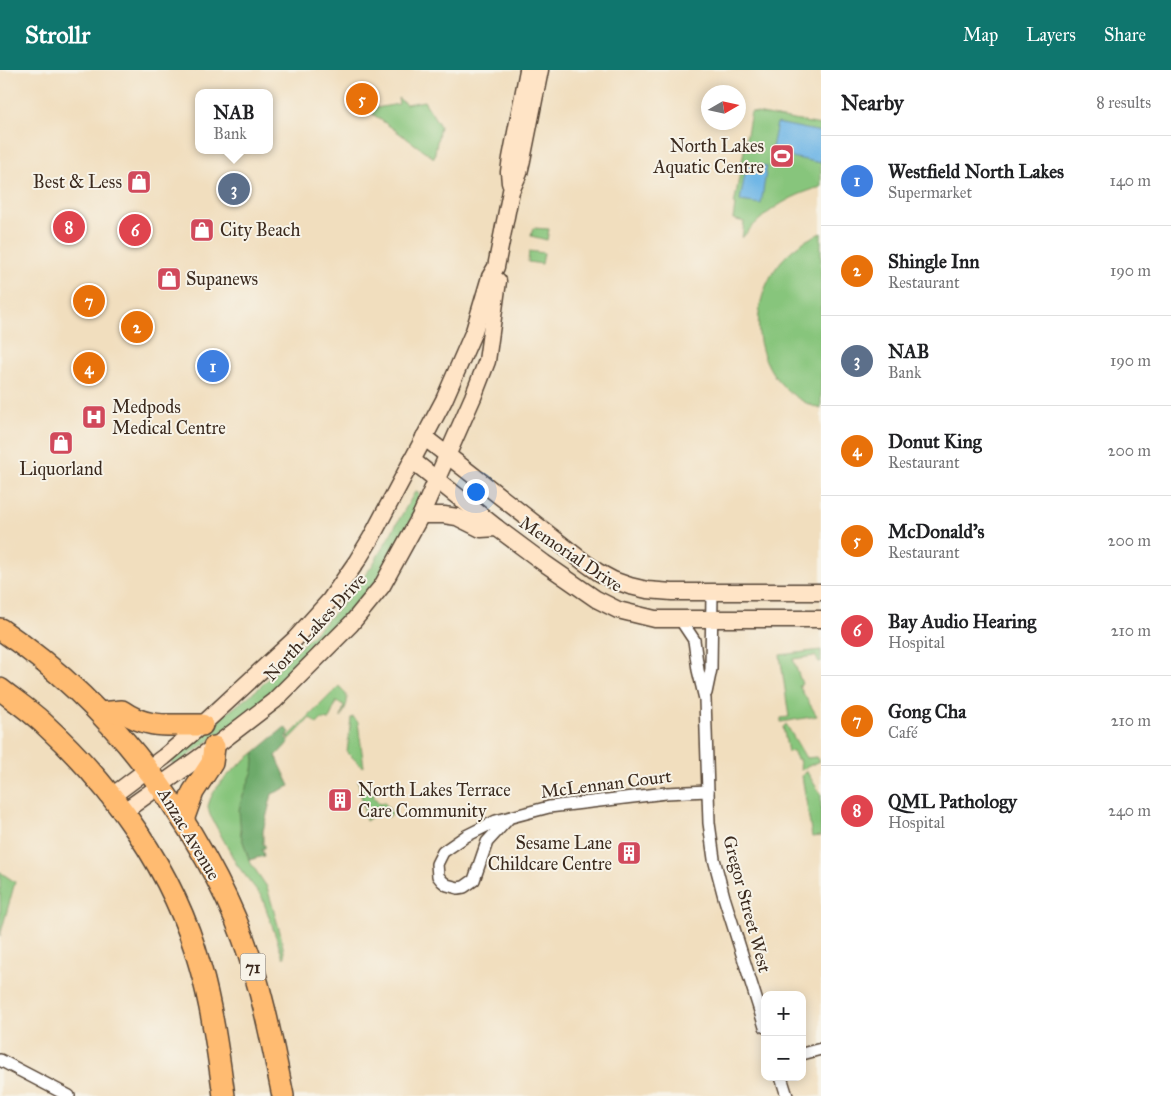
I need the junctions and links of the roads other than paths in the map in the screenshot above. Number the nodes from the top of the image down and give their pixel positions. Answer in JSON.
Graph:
{"nodes":[{"id":1,"x":528,"y":70,"type":"edge"},
{"id":2,"x":540,"y":70,"type":"edge"},
{"id":3,"x":511,"y":190,"type":"junction"},
{"id":4,"x":496,"y":267,"type":"junction"},
{"id":5,"x":424,"y":437,"type":"junction"},
{"id":6,"x":448,"y":456,"type":"junction"},
{"id":7,"x":412,"y":460,"type":"junction"},
{"id":8,"x":437,"y":481,"type":"junction"},
{"id":9,"x":421,"y":515,"type":"junction"},
{"id":10,"x":497,"y":528,"type":"junction"},
{"id":11,"x":821,"y":592,"type":"edge"},
{"id":12,"x":712,"y":593,"type":"junction"},
{"id":13,"x":680,"y":619,"type":"junction"},
{"id":14,"x":712,"y":619,"type":"junction"},
{"id":15,"x":821,"y":619,"type":"edge"},
{"id":16,"x":0,"y":629,"type":"edge"},
{"id":17,"x":0,"y":689,"type":"edge"},
{"id":18,"x":705,"y":698,"type":"junction"},
{"id":19,"x":100,"y":713,"type":"junction"},
{"id":20,"x":202,"y":726,"type":"junction"},
{"id":21,"x":214,"y":747,"type":"junction"},
{"id":22,"x":154,"y":777,"type":"junction"},
{"id":23,"x":708,"y":791,"type":"junction"},
{"id":24,"x":117,"y":804,"type":"junction"},
{"id":25,"x":510,"y":818,"type":"junction"},
{"id":26,"x":184,"y":820,"type":"junction"},
{"id":27,"x":761,"y":1014,"type":"edge"},
{"id":28,"x":821,"y":1049,"type":"edge"},
{"id":29,"x":806,"y":1053,"type":"edge"},
{"id":30,"x":0,"y":1060,"type":"edge"},
{"id":31,"x":782,"y":1081,"type":"edge"},
{"id":32,"x":69,"y":1096,"type":"edge"},
{"id":33,"x":224,"y":1096,"type":"edge"},
{"id":34,"x":283,"y":1096,"type":"edge"},
{"id":35,"x":787,"y":1096,"type":"edge"}],
"edges":[{"from":1,"to":3,"type":"street","name":"North Lakes Drive"},
{"from":2,"to":3,"type":"street","name":"North Lakes Drive"},
{"from":3,"to":4,"type":"street","name":"North Lakes Drive"},
{"from":4,"to":5,"type":"street","name":"North Lakes Drive"},
{"from":4,"to":6,"type":"street","name":"North Lakes Drive"},
{"from":5,"to":6,"type":"street","name":"Memorial Drive"},
{"from":5,"to":7,"type":"street","name":"North Lakes Drive"},
{"from":6,"to":8,"type":"street","name":"North Lakes Drive"},
{"from":6,"to":12,"type":"street","name":"Memorial Drive"},
{"from":7,"to":8,"type":"street","name":"Memorial Drive"},
{"from":7,"to":20,"type":"street","name":"North Lakes Drive"},
{"from":8,"to":9,"type":"street","name":"North Lakes Drive"},
{"from":8,"to":10,"type":"street","name":"Memorial Drive"},
{"from":9,"to":10,"type":"street"},
{"from":9,"to":21,"type":"street","name":"North Lakes Drive"},
{"from":10,"to":13,"type":"street","name":"Memorial Drive"},
{"from":11,"to":12,"type":"street","name":"Memorial Drive"},
{"from":12,"to":14,"type":"street","name":"Gregor Street West"},
{"from":13,"to":14,"type":"street","name":"Memorial Drive"},
{"from":13,"to":18,"type":"street","name":"Gregor Street West"},
{"from":14,"to":15,"type":"street","name":"Memorial Drive"},
{"from":14,"to":18,"type":"street","name":"Gregor Street West"},
{"from":16,"to":19,"type":"highway","name":"Anzac Avenue","number":"71"},
{"from":17,"to":24,"type":"highway"},
{"from":18,"to":23,"type":"street","name":"Gregor Street West"},
{"from":19,"to":20,"type":"highway"},
{"from":19,"to":22,"type":"highway","name":"Anzac Avenue","number":"71"},
{"from":20,"to":22,"type":"street","name":"North Lakes Drive"},
{"from":21,"to":22,"type":"street","name":"North Lakes Drive"},
{"from":21,"to":26,"type":"highway"},
{"from":22,"to":24,"type":"street","name":"North Lakes Drive"},
{"from":22,"to":26,"type":"highway","name":"Anzac Avenue","number":"71"},
{"from":23,"to":25,"type":"street","name":"McLennan Court"},
{"from":23,"to":27,"type":"street","name":"Gregor Street West"},
{"from":24,"to":33,"type":"highway"},
{"from":25,"to":25,"type":"street","name":"McLennan Court"},
{"from":26,"to":34,"type":"highway","name":"Anzac Avenue","number":"71"},
{"from":28,"to":29,"type":"street"},
{"from":30,"to":32,"type":"street"},
{"from":31,"to":35,"type":"street"}]}
